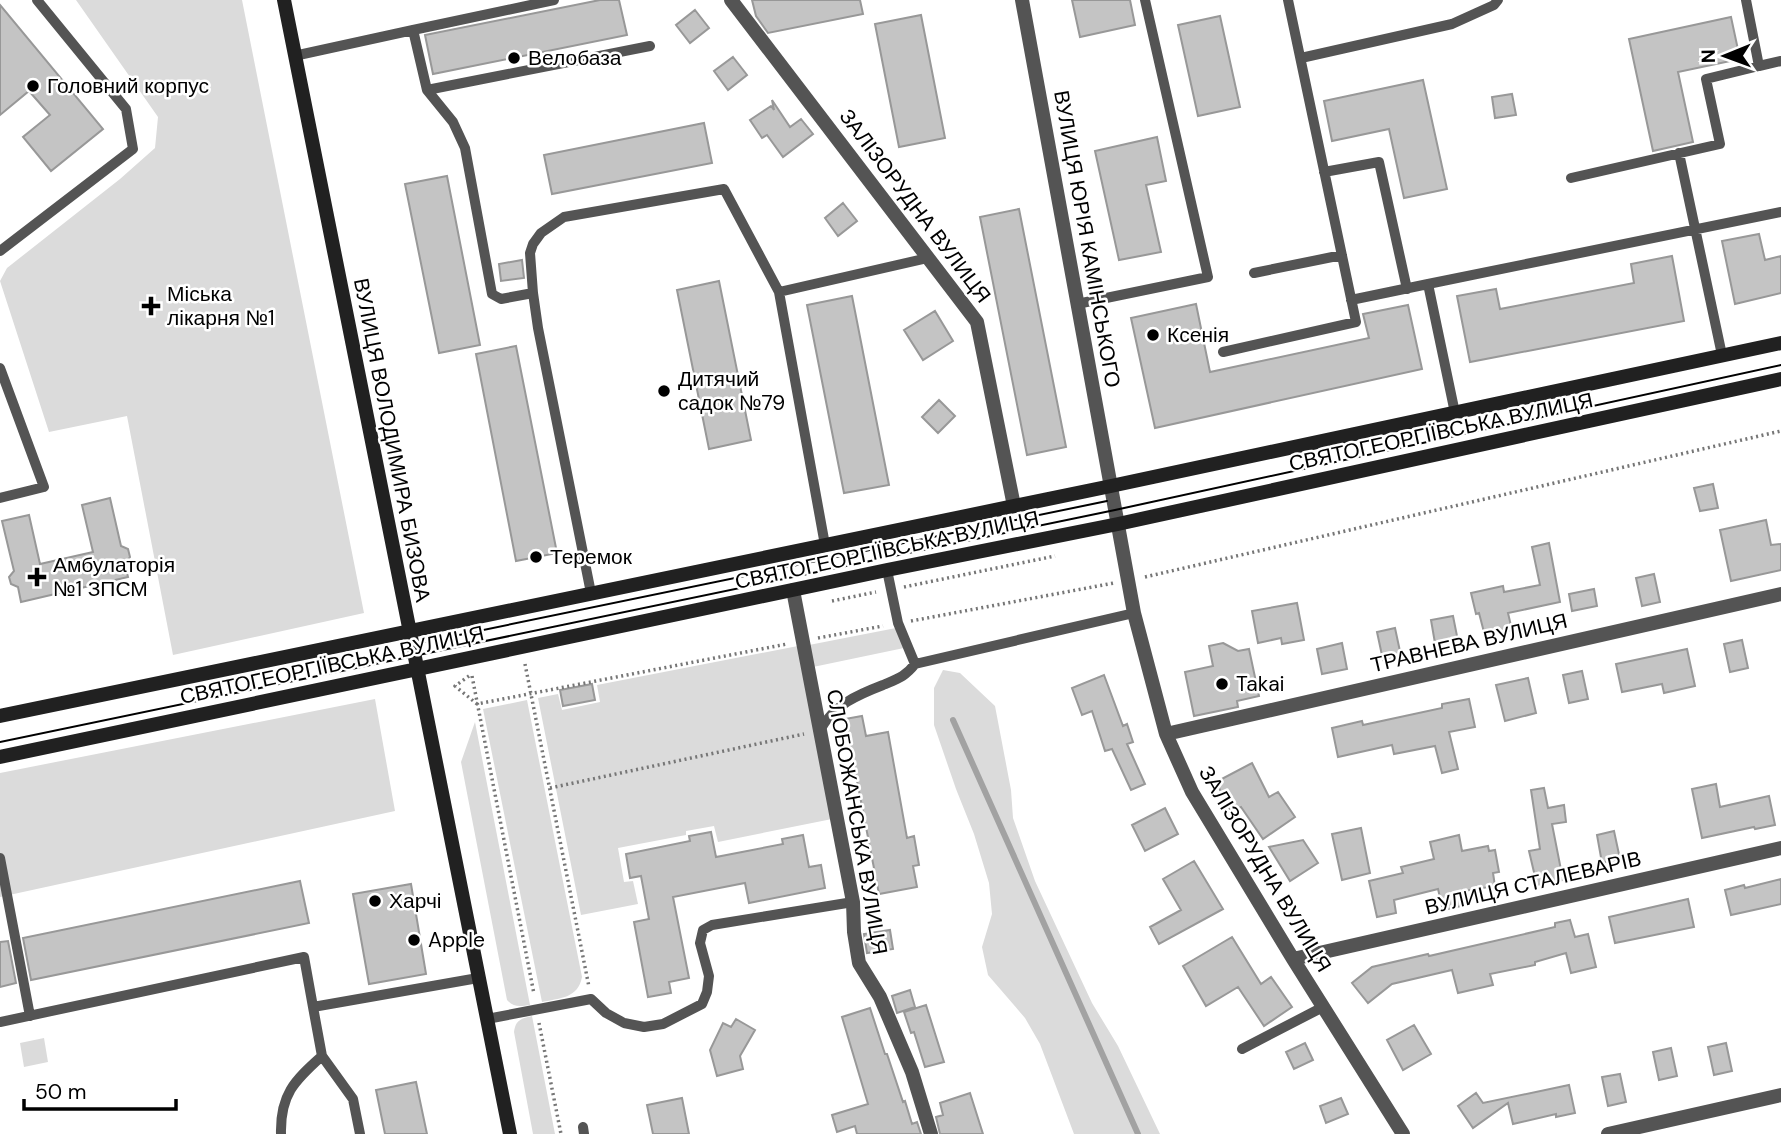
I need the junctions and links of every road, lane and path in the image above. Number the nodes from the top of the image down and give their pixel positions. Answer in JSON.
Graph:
{"nodes":[{"id":1,"x":37,"y":0,"type":"edge"},
{"id":2,"x":284,"y":0,"type":"edge"},
{"id":3,"x":554,"y":0,"type":"edge"},
{"id":4,"x":732,"y":0,"type":"edge"},
{"id":5,"x":1022,"y":0,"type":"edge"},
{"id":6,"x":1145,"y":0,"type":"edge"},
{"id":7,"x":1288,"y":0,"type":"edge"},
{"id":8,"x":1498,"y":0,"type":"edge"},
{"id":9,"x":1746,"y":0,"type":"edge"},
{"id":10,"x":413,"y":30,"type":"junction"},
{"id":11,"x":650,"y":46,"type":"dead end"},
{"id":12,"x":294,"y":56,"type":"junction"},
{"id":13,"x":1301,"y":58,"type":"junction"},
{"id":14,"x":1781,"y":61,"type":"edge"},
{"id":15,"x":1759,"y":66,"type":"junction"},
{"id":16,"x":427,"y":90,"type":"junction"},
{"id":17,"x":1679,"y":153,"type":"junction"},
{"id":18,"x":1324,"y":172,"type":"junction"},
{"id":19,"x":1572,"y":178,"type":"dead end"},
{"id":20,"x":1781,"y":212,"type":"edge"},
{"id":21,"x":1696,"y":229,"type":"junction"},
{"id":22,"x":0,"y":251,"type":"edge"},
{"id":23,"x":1342,"y":255,"type":"junction"},
{"id":24,"x":928,"y":258,"type":"junction"},
{"id":25,"x":1254,"y":274,"type":"dead end"},
{"id":26,"x":1429,"y":284,"type":"junction"},
{"id":27,"x":1407,"y":289,"type":"junction"},
{"id":28,"x":779,"y":292,"type":"junction"},
{"id":29,"x":533,"y":293,"type":"junction"},
{"id":30,"x":1351,"y":300,"type":"junction"},
{"id":31,"x":1077,"y":304,"type":"junction"},
{"id":32,"x":1781,"y":343,"type":"edge"},
{"id":33,"x":1223,"y":352,"type":"dead end"},
{"id":34,"x":1722,"y":355,"type":"junction"},
{"id":35,"x":0,"y":368,"type":"edge"},
{"id":36,"x":1781,"y":379,"type":"edge"},
{"id":37,"x":1455,"y":413,"type":"junction"},
{"id":38,"x":1111,"y":486,"type":"junction"},
{"id":39,"x":0,"y":498,"type":"edge"},
{"id":40,"x":1014,"y":506,"type":"junction"},
{"id":41,"x":1118,"y":524,"type":"junction"},
{"id":42,"x":825,"y":545,"type":"junction"},
{"id":43,"x":887,"y":570,"type":"junction"},
{"id":44,"x":793,"y":590,"type":"junction"},
{"id":45,"x":591,"y":593,"type":"junction"},
{"id":46,"x":1781,"y":594,"type":"edge"},
{"id":47,"x":1134,"y":613,"type":"junction"},
{"id":48,"x":408,"y":631,"type":"junction"},
{"id":49,"x":525,"y":664,"type":"dead end"},
{"id":50,"x":915,"y":664,"type":"junction"},
{"id":51,"x":416,"y":668,"type":"junction"},
{"id":52,"x":471,"y":674,"type":"dead end"},
{"id":53,"x":0,"y":716,"type":"edge"},
{"id":54,"x":820,"y":730,"type":"junction"},
{"id":55,"x":1166,"y":734,"type":"junction"},
{"id":56,"x":0,"y":757,"type":"edge"},
{"id":57,"x":550,"y":788,"type":"junction"},
{"id":58,"x":1781,"y":848,"type":"edge"},
{"id":59,"x":0,"y":858,"type":"edge"},
{"id":60,"x":853,"y":902,"type":"junction"},
{"id":61,"x":1293,"y":959,"type":"junction"},
{"id":62,"x":478,"y":978,"type":"junction"},
{"id":63,"x":591,"y":999,"type":"junction"},
{"id":64,"x":313,"y":1007,"type":"junction"},
{"id":65,"x":1323,"y":1007,"type":"junction"},
{"id":66,"x":537,"y":1010,"type":"junction"},
{"id":67,"x":30,"y":1016,"type":"junction"},
{"id":68,"x":487,"y":1019,"type":"junction"},
{"id":69,"x":0,"y":1022,"type":"edge"},
{"id":70,"x":1242,"y":1049,"type":"dead end"},
{"id":71,"x":322,"y":1056,"type":"junction"},
{"id":72,"x":1781,"y":1095,"type":"edge"},
{"id":73,"x":281,"y":1134,"type":"edge"},
{"id":74,"x":360,"y":1134,"type":"edge"},
{"id":75,"x":510,"y":1134,"type":"edge"},
{"id":76,"x":561,"y":1134,"type":"edge"},
{"id":77,"x":931,"y":1134,"type":"edge"},
{"id":78,"x":1403,"y":1134,"type":"edge"},
{"id":79,"x":1608,"y":1134,"type":"edge"}],
"edges":[{"from":1,"to":22,"type":"lane"},
{"from":2,"to":12,"type":"main road","name":"ВУЛИЦЯ ВОЛОДИМИРА БИЗОВА"},
{"from":3,"to":10,"type":"lane"},
{"from":4,"to":24,"type":"street","name":"ЗАЛІЗОРУДНА ВУЛИЦЯ"},
{"from":5,"to":31,"type":"street","name":"ВУЛИЦЯ ЮРІЯ КАМІНСЬКОГО"},
{"from":6,"to":31,"type":"lane"},
{"from":7,"to":13,"type":"lane"},
{"from":8,"to":13,"type":"lane"},
{"from":9,"to":15,"type":"lane"},
{"from":10,"to":12,"type":"lane"},
{"from":10,"to":16,"type":"lane"},
{"from":11,"to":16,"type":"lane"},
{"from":12,"to":48,"type":"main road","name":"ВУЛИЦЯ ВОЛОДИМИРА БИЗОВА"},
{"from":13,"to":18,"type":"lane"},
{"from":14,"to":15,"type":"lane"},
{"from":15,"to":17,"type":"lane"},
{"from":16,"to":29,"type":"lane"},
{"from":17,"to":19,"type":"lane"},
{"from":17,"to":21,"type":"lane"},
{"from":18,"to":23,"type":"lane"},
{"from":18,"to":27,"type":"lane"},
{"from":20,"to":21,"type":"lane"},
{"from":21,"to":26,"type":"lane"},
{"from":21,"to":34,"type":"lane"},
{"from":23,"to":25,"type":"lane"},
{"from":23,"to":30,"type":"lane"},
{"from":24,"to":28,"type":"lane"},
{"from":24,"to":40,"type":"street","name":"ЗАЛІЗОРУДНА ВУЛИЦЯ"},
{"from":26,"to":27,"type":"lane"},
{"from":26,"to":37,"type":"lane"},
{"from":27,"to":30,"type":"lane"},
{"from":28,"to":29,"type":"lane"},
{"from":28,"to":42,"type":"lane"},
{"from":29,"to":45,"type":"lane"},
{"from":30,"to":33,"type":"lane"},
{"from":31,"to":38,"type":"street","name":"ВУЛИЦЯ ЮРІЯ КАМІНСЬКОГО"},
{"from":32,"to":34,"type":"main road","name":"СВЯТОГЕОРГІЇВСЬКА ВУЛИЦЯ"},
{"from":34,"to":37,"type":"main road","name":"СВЯТОГЕОРГІЇВСЬКА ВУЛИЦЯ"},
{"from":35,"to":39,"type":"lane"},
{"from":36,"to":41,"type":"main road","name":"СВЯТОГЕОРГІЇВСЬКА ВУЛИЦЯ"},
{"from":37,"to":38,"type":"main road","name":"СВЯТОГЕОРГІЇВСЬКА ВУЛИЦЯ"},
{"from":38,"to":40,"type":"main road","name":"СВЯТОГЕОРГІЇВСЬКА ВУЛИЦЯ"},
{"from":38,"to":41,"type":"street","name":"ВУЛИЦЯ ЮРІЯ КАМІНСЬКОГО"},
{"from":40,"to":42,"type":"main road","name":"СВЯТОГЕОРГІЇВСЬКА ВУЛИЦЯ"},
{"from":41,"to":43,"type":"main road","name":"СВЯТОГЕОРГІЇВСЬКА ВУЛИЦЯ"},
{"from":41,"to":47,"type":"street","name":"ЗАЛІЗОРУДНА ВУЛИЦЯ"},
{"from":42,"to":45,"type":"main road","name":"СВЯТОГЕОРГІЇВСЬКА ВУЛИЦЯ"},
{"from":43,"to":44,"type":"main road","name":"СВЯТОГЕОРГІЇВСЬКА ВУЛИЦЯ"},
{"from":43,"to":50,"type":"lane"},
{"from":44,"to":51,"type":"main road","name":"СВЯТОГЕОРГІЇВСЬКА ВУЛИЦЯ"},
{"from":44,"to":54,"type":"street","name":"СЛОБОЖАНСЬКА ВУЛИЦЯ"},
{"from":45,"to":48,"type":"main road","name":"СВЯТОГЕОРГІЇВСЬКА ВУЛИЦЯ"},
{"from":46,"to":55,"type":"street","name":"ТРАВНЕВА ВУЛИЦЯ"},
{"from":47,"to":50,"type":"lane"},
{"from":47,"to":55,"type":"street","name":"ЗАЛІЗОРУДНА ВУЛИЦЯ"},
{"from":48,"to":51,"type":"main road","name":"ВУЛИЦЯ ВОЛОДИМИРА БИЗОВА"},
{"from":48,"to":53,"type":"main road","name":"СВЯТОГЕОРГІЇВСЬКА ВУЛИЦЯ"},
{"from":49,"to":57,"type":"path"},
{"from":50,"to":54,"type":"lane"},
{"from":51,"to":56,"type":"main road","name":"СВЯТОГЕОРГІЇВСЬКА ВУЛИЦЯ"},
{"from":51,"to":62,"type":"main road","name":"ВУЛИЦЯ ВОЛОДИМИРА БИЗОВА"},
{"from":52,"to":66,"type":"path"},
{"from":54,"to":57,"type":"path"},
{"from":54,"to":60,"type":"street","name":"СЛОБОЖАНСЬКА ВУЛИЦЯ"},
{"from":55,"to":61,"type":"street","name":"ЗАЛІЗОРУДНА ВУЛИЦЯ"},
{"from":57,"to":63,"type":"path"},
{"from":58,"to":61,"type":"street","name":"ВУЛИЦЯ СТАЛЕВАРІВ"},
{"from":59,"to":67,"type":"lane"},
{"from":60,"to":63,"type":"lane"},
{"from":60,"to":77,"type":"street","name":"СЛОБОЖАНСЬКА ВУЛИЦЯ"},
{"from":61,"to":65,"type":"street","name":"ЗАЛІЗОРУДНА ВУЛИЦЯ"},
{"from":62,"to":64,"type":"lane"},
{"from":62,"to":68,"type":"main road","name":"ВУЛИЦЯ ВОЛОДИМИРА БИЗОВА"},
{"from":63,"to":66,"type":"lane"},
{"from":64,"to":67,"type":"lane"},
{"from":64,"to":71,"type":"lane"},
{"from":65,"to":70,"type":"lane"},
{"from":65,"to":78,"type":"street","name":"ЗАЛІЗОРУДНА ВУЛИЦЯ"},
{"from":66,"to":68,"type":"lane"},
{"from":66,"to":76,"type":"path"},
{"from":67,"to":69,"type":"lane"},
{"from":68,"to":75,"type":"main road","name":"ВУЛИЦЯ ВОЛОДИМИРА БИЗОВА"},
{"from":71,"to":73,"type":"lane"},
{"from":71,"to":74,"type":"lane"},
{"from":72,"to":79,"type":"street"}]}
